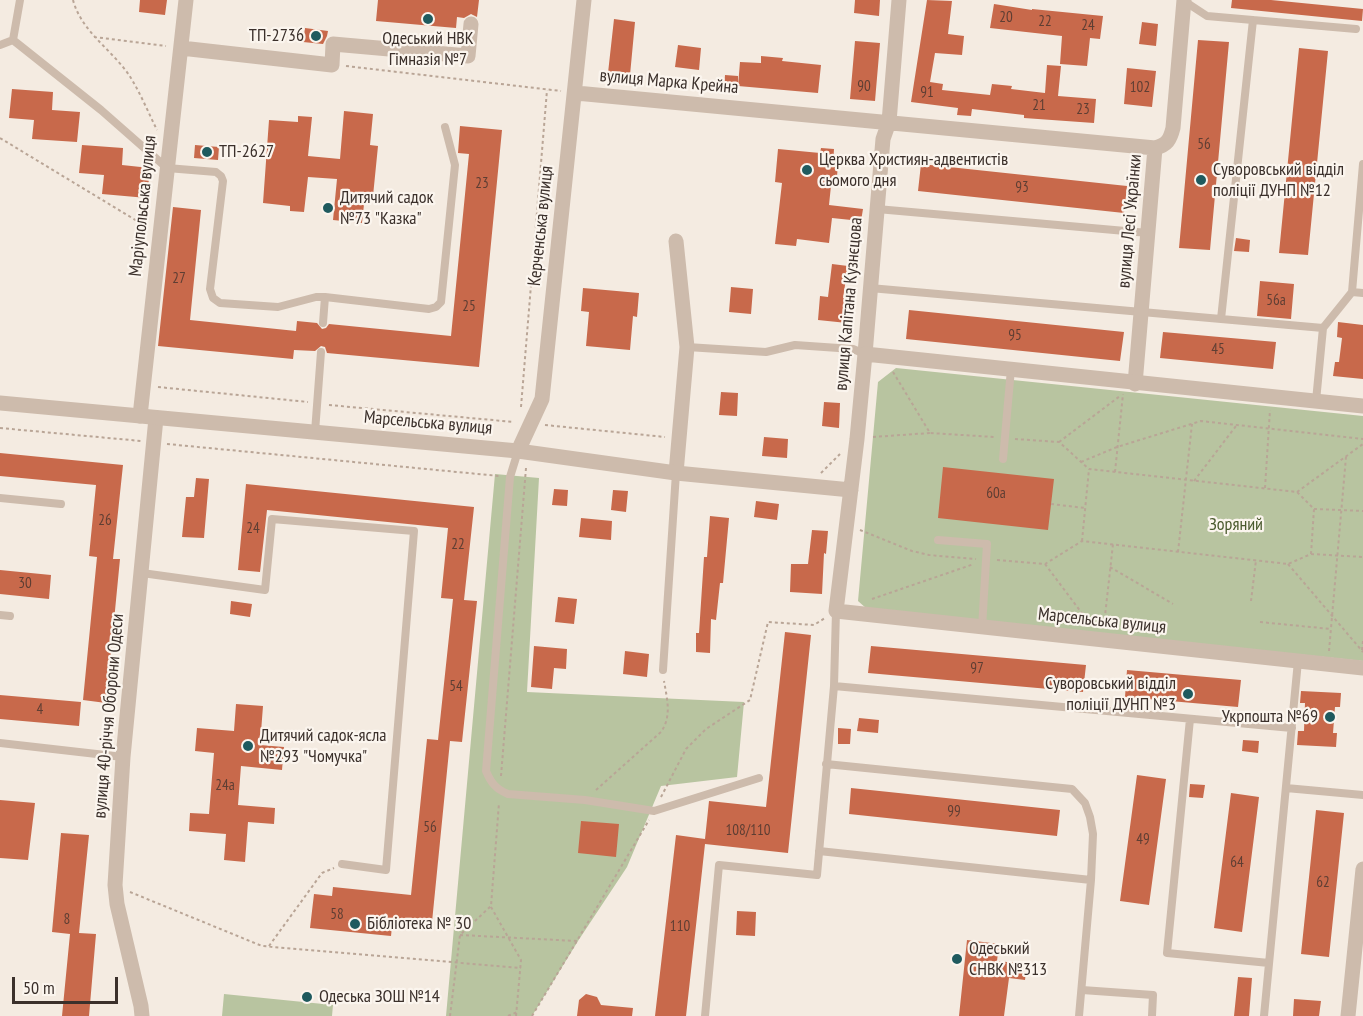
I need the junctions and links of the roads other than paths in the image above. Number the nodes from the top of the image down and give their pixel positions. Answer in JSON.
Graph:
{"nodes":[{"id":1,"x":20,"y":0,"type":"edge"},
{"id":2,"x":186,"y":0,"type":"edge"},
{"id":3,"x":584,"y":0,"type":"edge"},
{"id":4,"x":899,"y":0,"type":"edge"},
{"id":5,"x":1181,"y":0,"type":"edge"},
{"id":6,"x":1253,"y":20,"type":"junction"},
{"id":7,"x":471,"y":24,"type":"dead end"},
{"id":8,"x":1356,"y":29,"type":"dead end"},
{"id":9,"x":13,"y":40,"type":"junction"},
{"id":10,"x":0,"y":45,"type":"edge"},
{"id":11,"x":181,"y":48,"type":"junction"},
{"id":12,"x":576,"y":93,"type":"junction"},
{"id":13,"x":889,"y":122,"type":"junction"},
{"id":14,"x":445,"y":127,"type":"dead end"},
{"id":15,"x":1155,"y":148,"type":"junction"},
{"id":16,"x":168,"y":160,"type":"junction"},
{"id":17,"x":1363,"y":164,"type":"edge"},
{"id":18,"x":877,"y":209,"type":"junction"},
{"id":19,"x":1148,"y":233,"type":"junction"},
{"id":20,"x":676,"y":241,"type":"dead end"},
{"id":21,"x":870,"y":288,"type":"junction"},
{"id":22,"x":1352,"y":292,"type":"junction"},
{"id":23,"x":1363,"y":293,"type":"edge"},
{"id":24,"x":325,"y":297,"type":"junction"},
{"id":25,"x":1141,"y":312,"type":"junction"},
{"id":26,"x":1221,"y":319,"type":"junction"},
{"id":27,"x":323,"y":323,"type":"dead end"},
{"id":28,"x":1323,"y":328,"type":"junction"},
{"id":29,"x":687,"y":347,"type":"junction"},
{"id":30,"x":321,"y":352,"type":"dead end"},
{"id":31,"x":865,"y":354,"type":"junction"},
{"id":32,"x":1011,"y":369,"type":"junction"},
{"id":33,"x":1127,"y":387,"type":"junction"},
{"id":34,"x":1316,"y":401,"type":"junction"},
{"id":35,"x":0,"y":403,"type":"edge"},
{"id":36,"x":1363,"y":406,"type":"edge"},
{"id":37,"x":140,"y":416,"type":"junction"},
{"id":38,"x":156,"y":418,"type":"junction"},
{"id":39,"x":315,"y":432,"type":"junction"},
{"id":40,"x":518,"y":451,"type":"junction"},
{"id":41,"x":1003,"y":459,"type":"dead end"},
{"id":42,"x":676,"y":473,"type":"junction"},
{"id":43,"x":851,"y":490,"type":"junction"},
{"id":44,"x":0,"y":498,"type":"edge"},
{"id":45,"x":61,"y":504,"type":"dead end"},
{"id":46,"x":938,"y":540,"type":"dead end"},
{"id":47,"x":142,"y":573,"type":"junction"},
{"id":48,"x":836,"y":611,"type":"junction"},
{"id":49,"x":0,"y":615,"type":"edge"},
{"id":50,"x":10,"y":616,"type":"dead end"},
{"id":51,"x":982,"y":628,"type":"junction"},
{"id":52,"x":1298,"y":661,"type":"junction"},
{"id":53,"x":1363,"y":668,"type":"edge"},
{"id":54,"x":663,"y":670,"type":"road end"},
{"id":55,"x":834,"y":686,"type":"junction"},
{"id":56,"x":1190,"y":719,"type":"junction"},
{"id":57,"x":1292,"y":728,"type":"junction"},
{"id":58,"x":0,"y":743,"type":"edge"},
{"id":59,"x":123,"y":757,"type":"junction"},
{"id":60,"x":826,"y":764,"type":"junction"},
{"id":61,"x":759,"y":778,"type":"dead end"},
{"id":62,"x":1286,"y":788,"type":"junction"},
{"id":63,"x":1363,"y":795,"type":"edge"},
{"id":64,"x":819,"y":851,"type":"junction"},
{"id":65,"x":342,"y":864,"type":"road end"},
{"id":66,"x":1363,"y":869,"type":"edge"},
{"id":67,"x":1091,"y":880,"type":"junction"},
{"id":68,"x":1269,"y":963,"type":"junction"},
{"id":69,"x":1082,"y":990,"type":"junction"},
{"id":70,"x":142,"y":1016,"type":"edge"},
{"id":71,"x":705,"y":1016,"type":"edge"},
{"id":72,"x":1079,"y":1016,"type":"edge"},
{"id":73,"x":1152,"y":1016,"type":"edge"},
{"id":74,"x":1264,"y":1016,"type":"edge"},
{"id":75,"x":1348,"y":1016,"type":"edge"}],
"edges":[{"from":1,"to":9,"type":"lane"},
{"from":2,"to":11,"type":"street","name":"Маріупольська вулиця"},
{"from":3,"to":12,"type":"street","name":"Керченська вулиця"},
{"from":4,"to":13,"type":"street","name":"вулиця Капітана Кузнєцова"},
{"from":5,"to":6,"type":"lane"},
{"from":5,"to":15,"type":"street","name":"вулиця Лесі Українки"},
{"from":6,"to":8,"type":"lane"},
{"from":6,"to":26,"type":"lane"},
{"from":7,"to":11,"type":"street"},
{"from":9,"to":10,"type":"lane"},
{"from":9,"to":16,"type":"lane"},
{"from":11,"to":16,"type":"street","name":"Маріупольська вулиця"},
{"from":12,"to":13,"type":"street","name":"вулиця Марка Крейна"},
{"from":12,"to":40,"type":"street","name":"Керченська вулиця"},
{"from":13,"to":15,"type":"street","name":"вулиця Марка Крейна"},
{"from":13,"to":18,"type":"street","name":"вулиця Капітана Кузнєцова"},
{"from":14,"to":24,"type":"lane"},
{"from":15,"to":19,"type":"street","name":"вулиця Лесі Українки"},
{"from":16,"to":24,"type":"lane"},
{"from":16,"to":37,"type":"street","name":"Маріупольська вулиця"},
{"from":17,"to":22,"type":"lane"},
{"from":18,"to":19,"type":"lane"},
{"from":18,"to":21,"type":"street","name":"вулиця Капітана Кузнєцова"},
{"from":19,"to":25,"type":"street","name":"вулиця Лесі Українки"},
{"from":20,"to":29,"type":"street"},
{"from":21,"to":25,"type":"lane"},
{"from":21,"to":31,"type":"street","name":"вулиця Капітана Кузнєцова"},
{"from":22,"to":23,"type":"lane"},
{"from":22,"to":28,"type":"lane"},
{"from":24,"to":27,"type":"lane"},
{"from":25,"to":26,"type":"lane"},
{"from":25,"to":33,"type":"street","name":"вулиця Лесі Українки"},
{"from":26,"to":28,"type":"lane"},
{"from":28,"to":34,"type":"lane"},
{"from":29,"to":31,"type":"lane"},
{"from":29,"to":42,"type":"street"},
{"from":30,"to":39,"type":"lane"},
{"from":31,"to":32,"type":"street"},
{"from":31,"to":43,"type":"street","name":"вулиця Капітана Кузнєцова"},
{"from":32,"to":33,"type":"street"},
{"from":32,"to":41,"type":"lane"},
{"from":33,"to":34,"type":"street"},
{"from":34,"to":36,"type":"street"},
{"from":35,"to":37,"type":"street","name":"Марсельська вулиця"},
{"from":37,"to":38,"type":"street","name":"Марсельська вулиця"},
{"from":38,"to":39,"type":"street","name":"Марсельська вулиця"},
{"from":38,"to":47,"type":"street","name":"вулиця 40-річчя Оборони Одеси"},
{"from":39,"to":40,"type":"street","name":"Марсельська вулиця"},
{"from":40,"to":42,"type":"street","name":"Марсельська вулиця"},
{"from":40,"to":61,"type":"lane"},
{"from":42,"to":43,"type":"street","name":"Марсельська вулиця"},
{"from":42,"to":54,"type":"lane"},
{"from":43,"to":48,"type":"street","name":"вулиця Капітана Кузнєцова"},
{"from":44,"to":45,"type":"lane"},
{"from":46,"to":51,"type":"lane"},
{"from":47,"to":59,"type":"street","name":"вулиця 40-річчя Оборони Одеси"},
{"from":47,"to":65,"type":"lane"},
{"from":48,"to":51,"type":"street","name":"Марсельська вулиця"},
{"from":48,"to":55,"type":"lane"},
{"from":49,"to":50,"type":"lane"},
{"from":51,"to":52,"type":"street","name":"Марсельська вулиця"},
{"from":52,"to":53,"type":"street","name":"Марсельська вулиця"},
{"from":52,"to":57,"type":"lane"},
{"from":55,"to":56,"type":"lane"},
{"from":55,"to":60,"type":"lane"},
{"from":56,"to":57,"type":"lane"},
{"from":56,"to":68,"type":"lane"},
{"from":57,"to":62,"type":"lane"},
{"from":58,"to":59,"type":"lane"},
{"from":59,"to":70,"type":"street","name":"вулиця 40-річчя Оборони Одеси"},
{"from":60,"to":64,"type":"lane"},
{"from":60,"to":67,"type":"lane"},
{"from":62,"to":63,"type":"lane"},
{"from":62,"to":68,"type":"lane"},
{"from":64,"to":67,"type":"lane"},
{"from":64,"to":71,"type":"lane"},
{"from":66,"to":75,"type":"street"},
{"from":67,"to":69,"type":"lane"},
{"from":68,"to":74,"type":"lane"},
{"from":69,"to":72,"type":"lane"},
{"from":69,"to":73,"type":"lane"}]}
